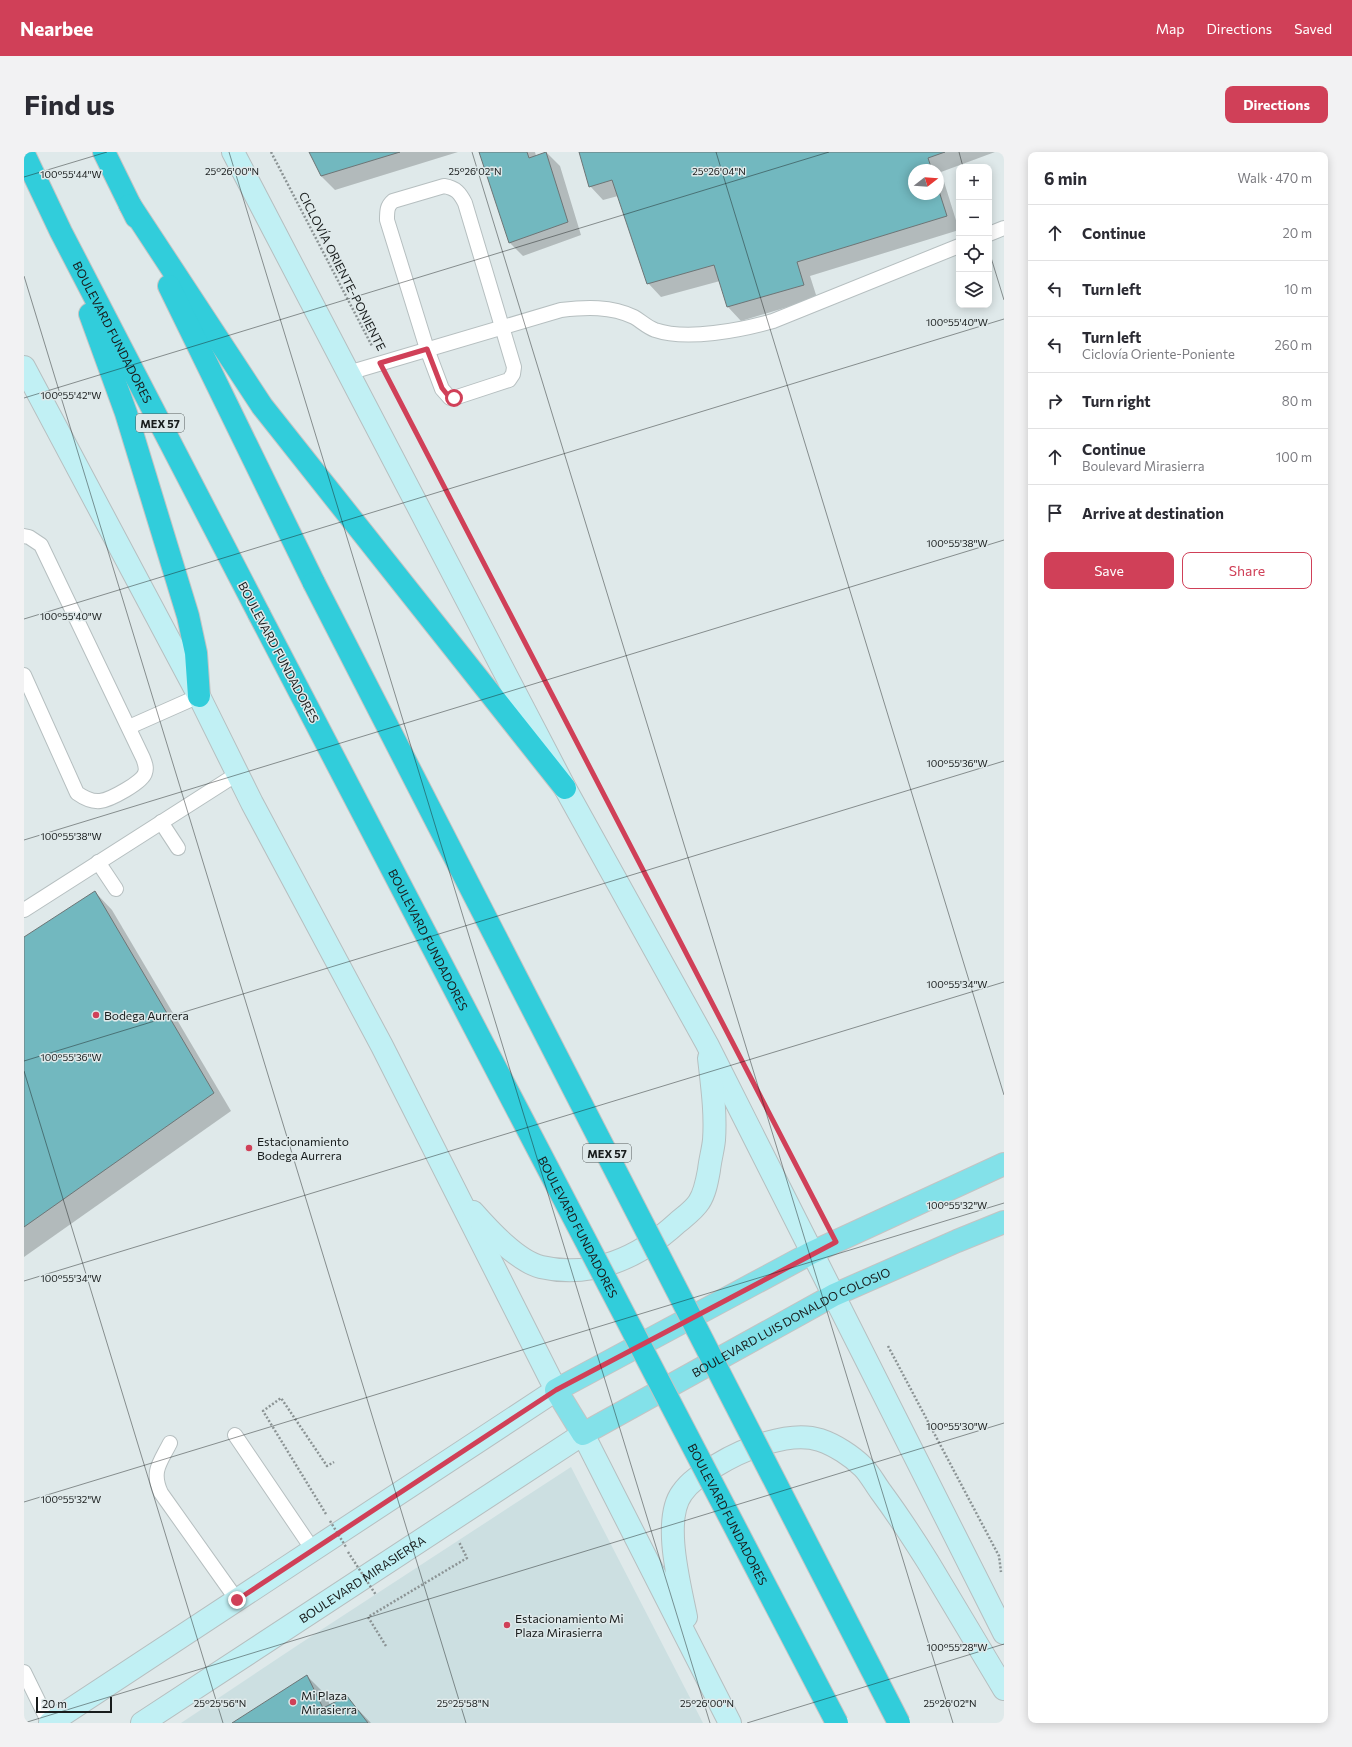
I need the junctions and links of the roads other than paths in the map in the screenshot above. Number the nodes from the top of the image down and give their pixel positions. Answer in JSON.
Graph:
{"nodes":[{"id":1,"x":104,"y":152,"type":"edge"},
{"id":2,"x":233,"y":152,"type":"edge"},
{"id":3,"x":24,"y":154,"type":"edge"},
{"id":4,"x":130,"y":205,"type":"junction"},
{"id":5,"x":1004,"y":228,"type":"edge"},
{"id":6,"x":61,"y":232,"type":"junction"},
{"id":7,"x":992,"y":233,"type":"edge"},
{"id":8,"x":956,"y":247,"type":"edge"},
{"id":9,"x":501,"y":328,"type":"junction"},
{"id":10,"x":427,"y":349,"type":"junction"},
{"id":11,"x":24,"y":367,"type":"edge"},
{"id":12,"x":348,"y":373,"type":"junction"},
{"id":13,"x":24,"y":536,"type":"edge"},
{"id":14,"x":24,"y":675,"type":"edge"},
{"id":15,"x":198,"y":696,"type":"junction"},
{"id":16,"x":129,"y":727,"type":"junction"},
{"id":17,"x":237,"y":774,"type":"junction"},
{"id":18,"x":565,"y":788,"type":"junction"},
{"id":19,"x":161,"y":822,"type":"junction"},
{"id":20,"x":178,"y":848,"type":"dead end"},
{"id":21,"x":98,"y":862,"type":"junction"},
{"id":22,"x":116,"y":889,"type":"dead end"},
{"id":23,"x":24,"y":910,"type":"edge"},
{"id":24,"x":707,"y":1044,"type":"junction"},
{"id":25,"x":1004,"y":1164,"type":"edge"},
{"id":26,"x":456,"y":1194,"type":"junction"},
{"id":27,"x":1004,"y":1222,"type":"edge"},
{"id":28,"x":811,"y":1253,"type":"junction"},
{"id":29,"x":834,"y":1295,"type":"junction"},
{"id":30,"x":556,"y":1390,"type":"junction"},
{"id":31,"x":583,"y":1434,"type":"junction"},
{"id":32,"x":235,"y":1435,"type":"dead end"},
{"id":33,"x":170,"y":1443,"type":"dead end"},
{"id":34,"x":313,"y":1550,"type":"junction"},
{"id":35,"x":237,"y":1600,"type":"junction"},
{"id":36,"x":1004,"y":1632,"type":"edge"},
{"id":37,"x":691,"y":1644,"type":"junction"},
{"id":38,"x":24,"y":1672,"type":"edge"},
{"id":39,"x":1004,"y":1689,"type":"edge"},
{"id":40,"x":50,"y":1723,"type":"edge"},
{"id":41,"x":142,"y":1723,"type":"edge"},
{"id":42,"x":730,"y":1723,"type":"edge"},
{"id":43,"x":837,"y":1723,"type":"edge"},
{"id":44,"x":900,"y":1723,"type":"edge"}],
"edges":[{"from":1,"to":4,"type":"highway","number":"MEX 57"},
{"from":2,"to":12,"type":"main road"},
{"from":3,"to":6,"type":"highway","name":"BOULEVARD FUNDADORES","number":"MEX 57"},
{"from":4,"to":18,"type":"highway"},
{"from":4,"to":44,"type":"highway","number":"MEX 57","bridge":true},
{"from":5,"to":7,"type":"lane"},
{"from":6,"to":15,"type":"highway"},
{"from":6,"to":43,"type":"highway","name":"BOULEVARD FUNDADORES","number":"MEX 57","bridge":true},
{"from":8,"to":9,"type":"lane"},
{"from":9,"to":10,"type":"lane"},
{"from":9,"to":10,"type":"lane"},
{"from":9,"to":10,"type":"lane"},
{"from":10,"to":12,"type":"lane"},
{"from":11,"to":15,"type":"main road"},
{"from":12,"to":18,"type":"main road"},
{"from":13,"to":16,"type":"lane"},
{"from":14,"to":16,"type":"lane"},
{"from":15,"to":16,"type":"lane"},
{"from":15,"to":17,"type":"main road"},
{"from":17,"to":19,"type":"lane"},
{"from":17,"to":26,"type":"main road"},
{"from":18,"to":24,"type":"main road"},
{"from":19,"to":20,"type":"lane"},
{"from":19,"to":21,"type":"lane"},
{"from":21,"to":22,"type":"lane"},
{"from":21,"to":23,"type":"lane"},
{"from":24,"to":26,"type":"main road"},
{"from":24,"to":28,"type":"main road"},
{"from":25,"to":28,"type":"main road"},
{"from":26,"to":30,"type":"main road"},
{"from":27,"to":29,"type":"main road","name":"BOULEVARD LUIS DONALDO COLOSIO"},
{"from":28,"to":29,"type":"main road"},
{"from":28,"to":30,"type":"main road"},
{"from":29,"to":31,"type":"main road","name":"BOULEVARD LUIS DONALDO COLOSIO"},
{"from":29,"to":36,"type":"main road"},
{"from":30,"to":31,"type":"main road"},
{"from":30,"to":34,"type":"main road"},
{"from":31,"to":37,"type":"main road"},
{"from":31,"to":41,"type":"main road","name":"BOULEVARD MIRASIERRA"},
{"from":32,"to":34,"type":"lane"},
{"from":33,"to":35,"type":"lane"},
{"from":34,"to":35,"type":"main road"},
{"from":35,"to":40,"type":"main road"},
{"from":37,"to":39,"type":"main road"},
{"from":37,"to":42,"type":"main road"},
{"from":38,"to":40,"type":"lane"}]}
